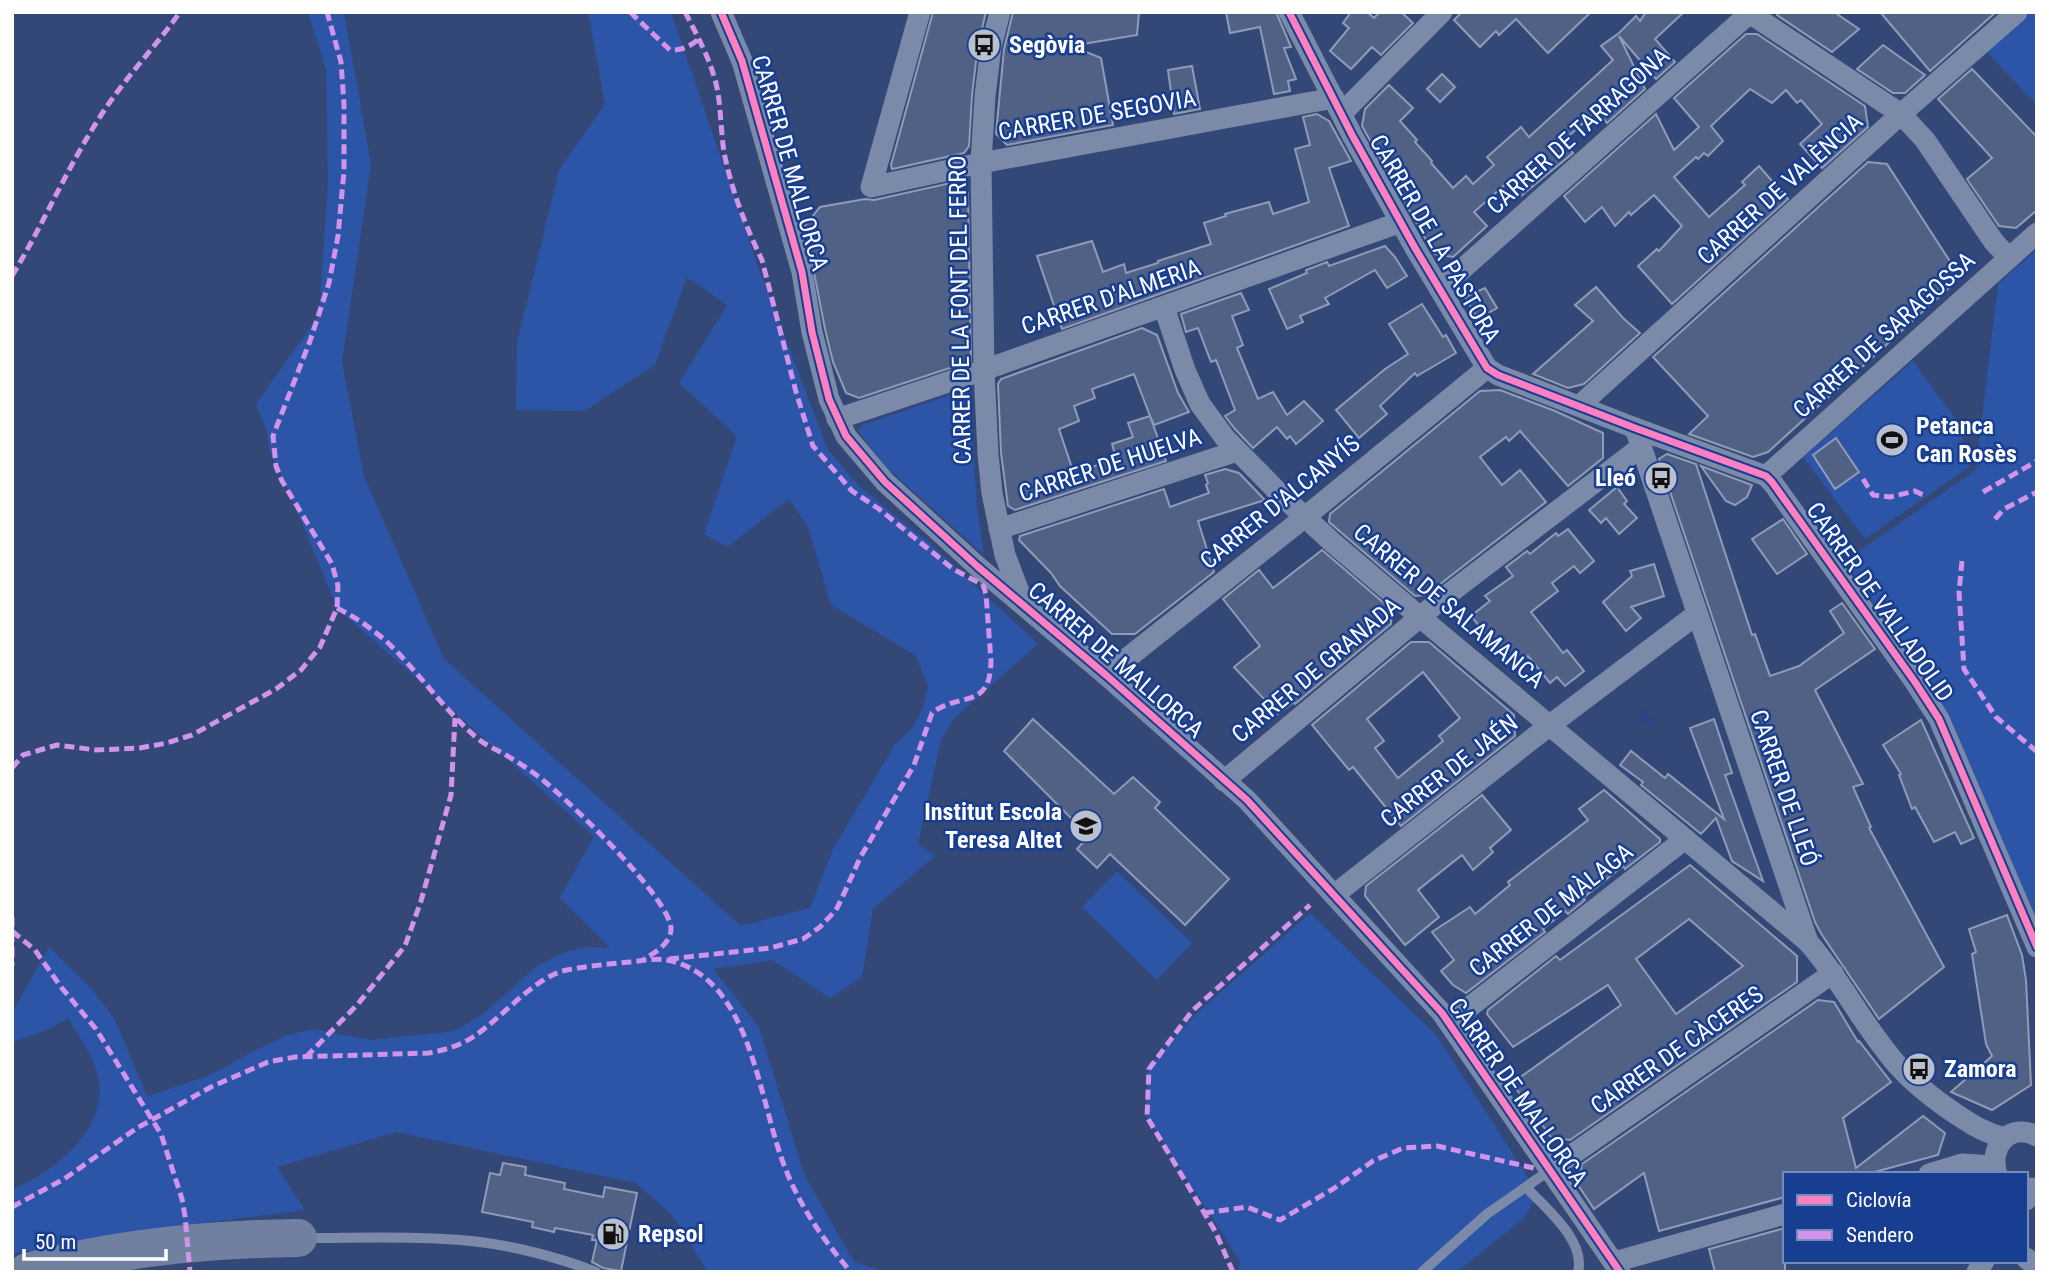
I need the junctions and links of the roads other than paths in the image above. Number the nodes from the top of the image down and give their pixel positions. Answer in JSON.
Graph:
{"nodes":[{"id":1,"x":721,"y":12,"type":"edge"},
{"id":2,"x":920,"y":12,"type":"edge"},
{"id":3,"x":1000,"y":12,"type":"edge"},
{"id":4,"x":1289,"y":12,"type":"edge"},
{"id":5,"x":1442,"y":12,"type":"edge"},
{"id":6,"x":2017,"y":12,"type":"edge"},
{"id":7,"x":1750,"y":13,"type":"edge"},
{"id":8,"x":1338,"y":106,"type":"junction"},
{"id":9,"x":1901,"y":114,"type":"junction"},
{"id":10,"x":981,"y":163,"type":"junction"},
{"id":11,"x":1401,"y":222,"type":"junction"},
{"id":12,"x":2037,"y":233,"type":"edge"},
{"id":13,"x":2009,"y":258,"type":"junction"},
{"id":14,"x":1440,"y":289,"type":"junction"},
{"id":15,"x":1164,"y":307,"type":"junction"},
{"id":16,"x":1487,"y":368,"type":"junction"},
{"id":17,"x":984,"y":370,"type":"junction"},
{"id":18,"x":1579,"y":406,"type":"junction"},
{"id":19,"x":837,"y":419,"type":"junction"},
{"id":20,"x":1638,"y":437,"type":"junction"},
{"id":21,"x":1237,"y":451,"type":"junction"},
{"id":22,"x":1766,"y":476,"type":"junction"},
{"id":23,"x":1305,"y":517,"type":"junction"},
{"id":24,"x":999,"y":529,"type":"junction"},
{"id":25,"x":1024,"y":604,"type":"junction"},
{"id":26,"x":1697,"y":614,"type":"junction"},
{"id":27,"x":1420,"y":617,"type":"junction"},
{"id":28,"x":1106,"y":675,"type":"junction"},
{"id":29,"x":1550,"y":725,"type":"junction"},
{"id":30,"x":1224,"y":781,"type":"junction"},
{"id":31,"x":1685,"y":839,"type":"junction"},
{"id":32,"x":1334,"y":895,"type":"junction"},
{"id":33,"x":1758,"y":900,"type":"junction"},
{"id":34,"x":1794,"y":901,"type":"junction"},
{"id":35,"x":1808,"y":942,"type":"junction"},
{"id":36,"x":2037,"y":947,"type":"edge"},
{"id":37,"x":1833,"y":973,"type":"junction"},
{"id":38,"x":1449,"y":1023,"type":"junction"},
{"id":39,"x":2035,"y":1132,"type":"edge"},
{"id":40,"x":1998,"y":1158,"type":"edge"},
{"id":41,"x":1550,"y":1170,"type":"junction"},
{"id":42,"x":1936,"y":1172,"type":"edge"},
{"id":43,"x":1525,"y":1187,"type":"junction"},
{"id":44,"x":1783,"y":1215,"type":"edge"},
{"id":45,"x":298,"y":1237,"type":"joint"},
{"id":46,"x":1617,"y":1267,"type":"edge"},
{"id":47,"x":26,"y":1272,"type":"edge"},
{"id":48,"x":596,"y":1272,"type":"edge"},
{"id":49,"x":1422,"y":1272,"type":"edge"},
{"id":50,"x":1578,"y":1272,"type":"edge"}],
"edges":[{"from":1,"to":19,"type":"street","name":"CARRER DE MALLORCA"},
{"from":2,"to":10,"type":"street","name":"CARRER DE SEGOVIA"},
{"from":3,"to":10,"type":"street","name":"CARRER DE LA FONT DEL FERRO"},
{"from":4,"to":8,"type":"street","name":"CARRER DE LA PASTORA"},
{"from":5,"to":8,"type":"street"},
{"from":6,"to":9,"type":"street","name":"CARRER DE VALÈNCIA"},
{"from":7,"to":9,"type":"street"},
{"from":7,"to":14,"type":"street","name":"CARRER DE TARRAGONA"},
{"from":8,"to":10,"type":"street","name":"CARRER DE SEGOVIA"},
{"from":8,"to":11,"type":"street","name":"CARRER DE LA PASTORA"},
{"from":9,"to":13,"type":"street"},
{"from":9,"to":18,"type":"street","name":"CARRER DE VALÈNCIA"},
{"from":10,"to":17,"type":"street","name":"CARRER DE LA FONT DEL FERRO"},
{"from":11,"to":14,"type":"street","name":"CARRER DE LA PASTORA"},
{"from":11,"to":15,"type":"street","name":"CARRER D'ALMERIA"},
{"from":12,"to":13,"type":"street","name":"CARRER DE SARAGOSSA"},
{"from":13,"to":22,"type":"street","name":"CARRER DE SARAGOSSA"},
{"from":14,"to":16,"type":"street","name":"CARRER DE LA PASTORA"},
{"from":15,"to":17,"type":"street","name":"CARRER D'ALMERIA"},
{"from":15,"to":21,"type":"street","name":"CARRER DE SALAMANCA"},
{"from":16,"to":18,"type":"street","name":"CARRER DE LA PASTORA"},
{"from":16,"to":23,"type":"street","name":"CARRER D'ALCANYÍS"},
{"from":17,"to":19,"type":"street","name":"CARRER D'ALMERIA"},
{"from":17,"to":24,"type":"street","name":"CARRER DE LA FONT DEL FERRO"},
{"from":18,"to":20,"type":"street","name":"CARRER DE LA PASTORA"},
{"from":19,"to":25,"type":"street","name":"CARRER DE MALLORCA"},
{"from":20,"to":22,"type":"street","name":"CARRER DE LA PASTORA"},
{"from":20,"to":26,"type":"street","name":"CARRER DE LLEÓ"},
{"from":20,"to":27,"type":"street","name":"CARRER DE GRANADA"},
{"from":21,"to":23,"type":"street","name":"CARRER DE SALAMANCA"},
{"from":21,"to":24,"type":"street","name":"CARRER DE HUELVA"},
{"from":22,"to":36,"type":"street","name":"CARRER DE VALLADOLID"},
{"from":23,"to":27,"type":"street","name":"CARRER DE SALAMANCA"},
{"from":23,"to":28,"type":"street","name":"CARRER D'ALCANYÍS"},
{"from":24,"to":25,"type":"street","name":"CARRER DE LA FONT DEL FERRO"},
{"from":25,"to":28,"type":"street","name":"CARRER DE MALLORCA"},
{"from":26,"to":29,"type":"street","name":"CARRER DE JAÉN"},
{"from":26,"to":34,"type":"street","name":"CARRER DE LLEÓ"},
{"from":27,"to":29,"type":"street","name":"CARRER DE SALAMANCA"},
{"from":27,"to":30,"type":"street","name":"CARRER DE GRANADA"},
{"from":28,"to":30,"type":"street","name":"CARRER DE MALLORCA"},
{"from":29,"to":31,"type":"street","name":"CARRER DE SALAMANCA"},
{"from":29,"to":32,"type":"street","name":"CARRER DE JAÉN"},
{"from":30,"to":32,"type":"street","name":"CARRER DE MALLORCA"},
{"from":31,"to":33,"type":"street","name":"CARRER DE SALAMANCA"},
{"from":31,"to":38,"type":"street","name":"CARRER DE MÀLAGA"},
{"from":32,"to":38,"type":"street","name":"CARRER DE MALLORCA"},
{"from":33,"to":34,"type":"street"},
{"from":33,"to":35,"type":"street","name":"CARRER DE SALAMANCA"},
{"from":34,"to":35,"type":"street","name":"CARRER DE LLEÓ"},
{"from":35,"to":37,"type":"street","name":"CARRER DE LLEÓ"},
{"from":37,"to":40,"type":"street","name":"CARRER DE LLEÓ"},
{"from":37,"to":41,"type":"street","name":"CARRER DE CÀCERES"},
{"from":38,"to":41,"type":"street","name":"CARRER DE MALLORCA"},
{"from":39,"to":40,"type":"street"},
{"from":40,"to":42,"type":"street"},
{"from":41,"to":43,"type":"lane"},
{"from":41,"to":46,"type":"street","name":"CARRER DE MALLORCA"},
{"from":43,"to":49,"type":"lane"},
{"from":43,"to":50,"type":"lane"},
{"from":44,"to":46,"type":"street"},
{"from":45,"to":47,"type":"highway"},
{"from":45,"to":48,"type":"lane"}]}
